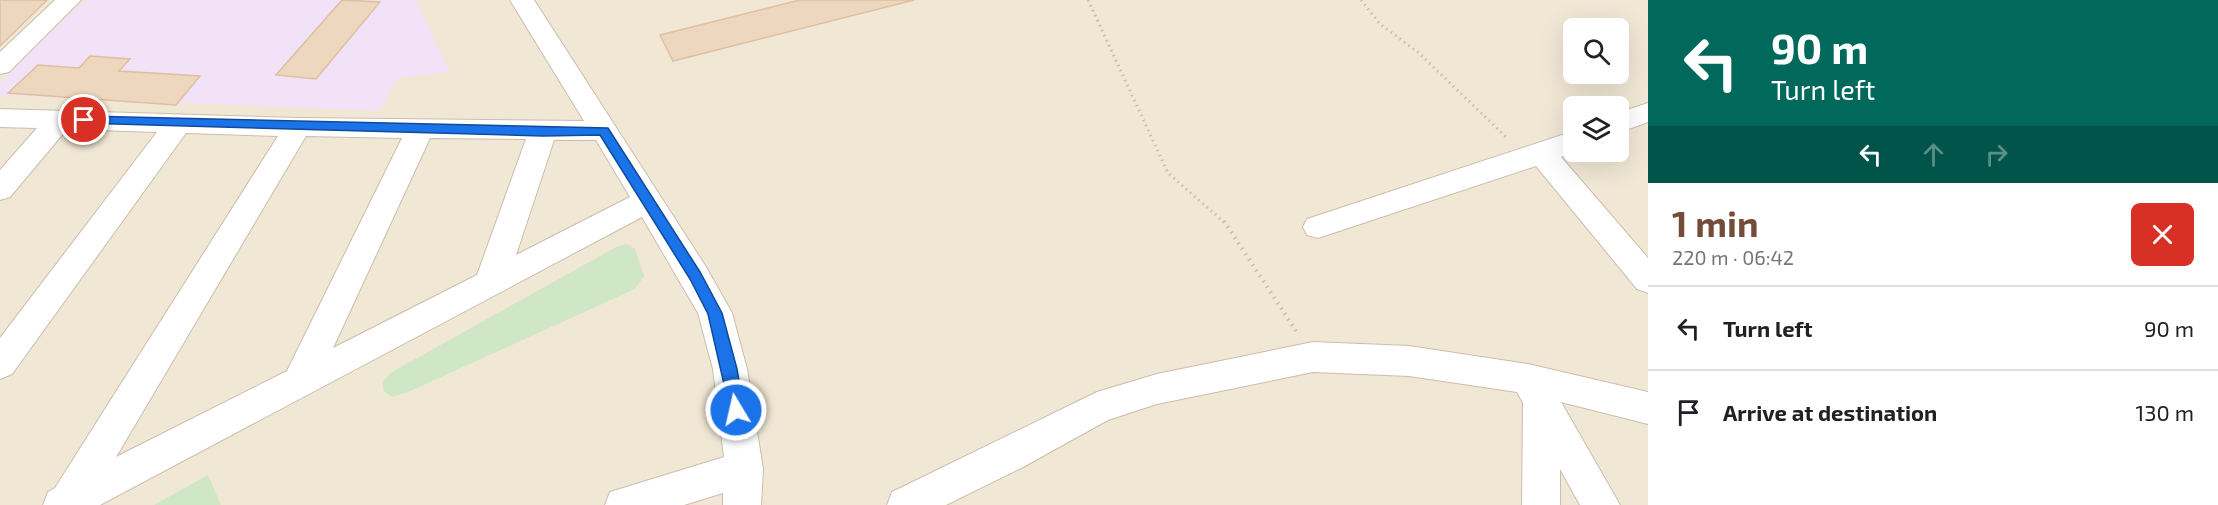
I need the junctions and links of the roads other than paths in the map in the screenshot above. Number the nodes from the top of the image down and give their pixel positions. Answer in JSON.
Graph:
{"nodes":[{"id":1,"x":69,"y":0,"type":"edge"},
{"id":2,"x":522,"y":0,"type":"edge"},
{"id":3,"x":0,"y":66,"type":"edge"},
{"id":4,"x":0,"y":118,"type":"edge"},
{"id":5,"x":60,"y":120,"type":"junction"},
{"id":6,"x":179,"y":123,"type":"junction"},
{"id":7,"x":298,"y":127,"type":"junction"},
{"id":8,"x":420,"y":129,"type":"junction"},
{"id":9,"x":604,"y":131,"type":"junction"},
{"id":10,"x":543,"y":132,"type":"junction"},
{"id":11,"x":1563,"y":145,"type":"edge"},
{"id":12,"x":1535,"y":156,"type":"junction"},
{"id":13,"x":0,"y":189,"type":"edge"},
{"id":14,"x":648,"y":201,"type":"junction"},
{"id":15,"x":1318,"y":227,"type":"dead end"},
{"id":16,"x":1648,"y":280,"type":"edge"},
{"id":17,"x":490,"y":283,"type":"junction"},
{"id":18,"x":0,"y":364,"type":"edge"},
{"id":19,"x":299,"y":382,"type":"junction"},
{"id":20,"x":1535,"y":391,"type":"junction"},
{"id":21,"x":1648,"y":408,"type":"edge"},
{"id":22,"x":743,"y":487,"type":"edge"},
{"id":23,"x":65,"y":503,"type":"edge"},
{"id":24,"x":624,"y":505,"type":"edge"},
{"id":25,"x":906,"y":505,"type":"edge"},
{"id":26,"x":1542,"y":505,"type":"edge"},
{"id":27,"x":1601,"y":505,"type":"edge"}],
"edges":[{"from":1,"to":3,"type":"street"},
{"from":2,"to":9,"type":"street"},
{"from":4,"to":5,"type":"street"},
{"from":5,"to":6,"type":"street"},
{"from":5,"to":13,"type":"street"},
{"from":6,"to":7,"type":"street"},
{"from":6,"to":18,"type":"street"},
{"from":7,"to":8,"type":"street"},
{"from":7,"to":23,"type":"street"},
{"from":8,"to":10,"type":"street"},
{"from":8,"to":19,"type":"street"},
{"from":9,"to":10,"type":"street"},
{"from":9,"to":14,"type":"street"},
{"from":10,"to":17,"type":"street"},
{"from":11,"to":12,"type":"street"},
{"from":12,"to":15,"type":"street"},
{"from":12,"to":16,"type":"street"},
{"from":14,"to":17,"type":"street"},
{"from":14,"to":22,"type":"street"},
{"from":17,"to":19,"type":"street"},
{"from":19,"to":23,"type":"street"},
{"from":20,"to":21,"type":"street"},
{"from":20,"to":25,"type":"street"},
{"from":20,"to":26,"type":"street"},
{"from":20,"to":27,"type":"street"},
{"from":22,"to":24,"type":"street"}]}
